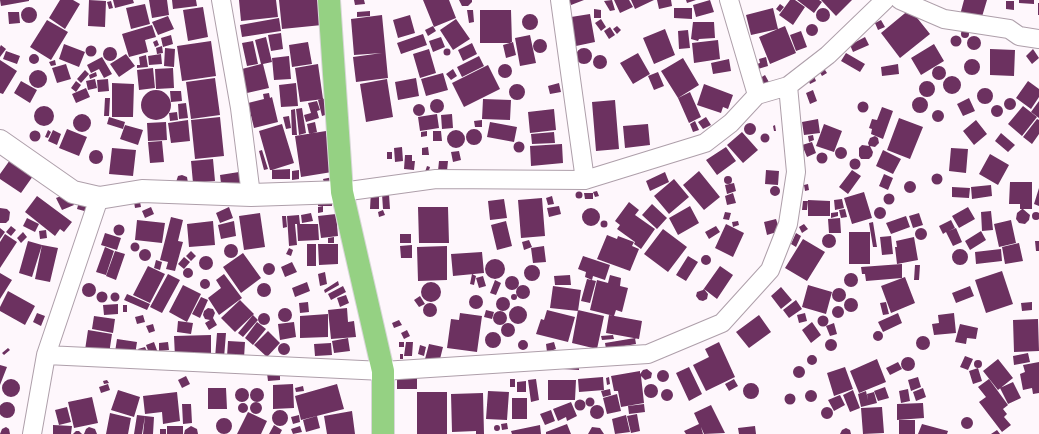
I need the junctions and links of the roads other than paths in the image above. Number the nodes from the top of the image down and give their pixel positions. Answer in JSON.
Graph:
{"nodes":[{"id":1,"x":221,"y":0,"type":"edge"},
{"id":2,"x":329,"y":0,"type":"edge"},
{"id":3,"x":560,"y":0,"type":"edge"},
{"id":4,"x":729,"y":0,"type":"edge"},
{"id":5,"x":885,"y":0,"type":"edge"},
{"id":6,"x":900,"y":0,"type":"edge"},
{"id":7,"x":1039,"y":39,"type":"edge"},
{"id":8,"x":788,"y":86,"type":"junction"},
{"id":9,"x":757,"y":95,"type":"junction"},
{"id":10,"x":0,"y":141,"type":"edge"},
{"id":11,"x":585,"y":180,"type":"junction"},
{"id":12,"x":342,"y":192,"type":"junction"},
{"id":13,"x":251,"y":195,"type":"junction"},
{"id":14,"x":99,"y":198,"type":"junction"},
{"id":15,"x":46,"y":355,"type":"junction"},
{"id":16,"x":383,"y":371,"type":"junction"},
{"id":17,"x":32,"y":434,"type":"edge"},
{"id":18,"x":383,"y":434,"type":"edge"}],
"edges":[{"from":1,"to":13,"type":"street"},
{"from":2,"to":12,"type":"highway"},
{"from":3,"to":11,"type":"street"},
{"from":4,"to":9,"type":"street"},
{"from":5,"to":8,"type":"street"},
{"from":6,"to":7,"type":"street"},
{"from":8,"to":9,"type":"street"},
{"from":8,"to":16,"type":"street"},
{"from":9,"to":11,"type":"street"},
{"from":10,"to":14,"type":"street"},
{"from":11,"to":12,"type":"street"},
{"from":12,"to":13,"type":"street"},
{"from":12,"to":16,"type":"highway"},
{"from":13,"to":14,"type":"street"},
{"from":14,"to":15,"type":"street"},
{"from":15,"to":16,"type":"street"},
{"from":15,"to":17,"type":"street"},
{"from":16,"to":18,"type":"highway"}]}
